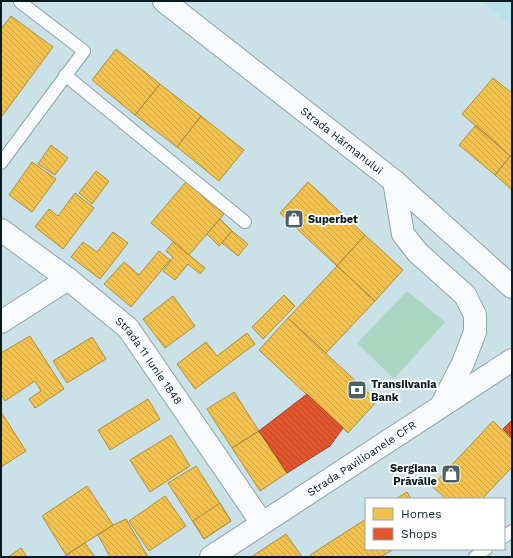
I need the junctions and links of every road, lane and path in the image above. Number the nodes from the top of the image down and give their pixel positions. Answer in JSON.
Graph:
{"nodes":[{"id":1,"x":164,"y":1,"type":"edge"},
{"id":2,"x":20,"y":2,"type":"edge"},
{"id":3,"x":65,"y":76,"type":"junction"},
{"id":4,"x":1,"y":163,"type":"edge"},
{"id":5,"x":394,"y":181,"type":"junction"},
{"id":6,"x":245,"y":222,"type":"dead end"},
{"id":7,"x":1,"y":230,"type":"edge"},
{"id":8,"x":68,"y":279,"type":"junction"},
{"id":9,"x":512,"y":288,"type":"edge"},
{"id":10,"x":1,"y":322,"type":"edge"},
{"id":11,"x":512,"y":360,"type":"edge"},
{"id":12,"x":441,"y":407,"type":"junction"},
{"id":13,"x":262,"y":523,"type":"junction"},
{"id":14,"x":485,"y":550,"type":"edge"},
{"id":15,"x":217,"y":555,"type":"edge"},
{"id":16,"x":475,"y":557,"type":"edge"}],
"edges":[{"from":1,"to":5,"type":"street","name":"Strada Hărmanului"},
{"from":2,"to":3,"type":"lane"},
{"from":3,"to":4,"type":"lane"},
{"from":3,"to":6,"type":"lane"},
{"from":5,"to":9,"type":"street","name":"Strada Hărmanului"},
{"from":5,"to":12,"type":"street"},
{"from":7,"to":8,"type":"street","name":"Strada 11 Iunie 1848"},
{"from":8,"to":10,"type":"street"},
{"from":8,"to":13,"type":"street","name":"Strada 11 Iunie 1848"},
{"from":11,"to":12,"type":"street","name":"Strada Pavilioanele CFR"},
{"from":12,"to":13,"type":"street","name":"Strada Pavilioanele CFR"},
{"from":13,"to":15,"type":"street","name":"Strada Pavilioanele CFR"},
{"from":14,"to":16,"type":"lane"}]}
